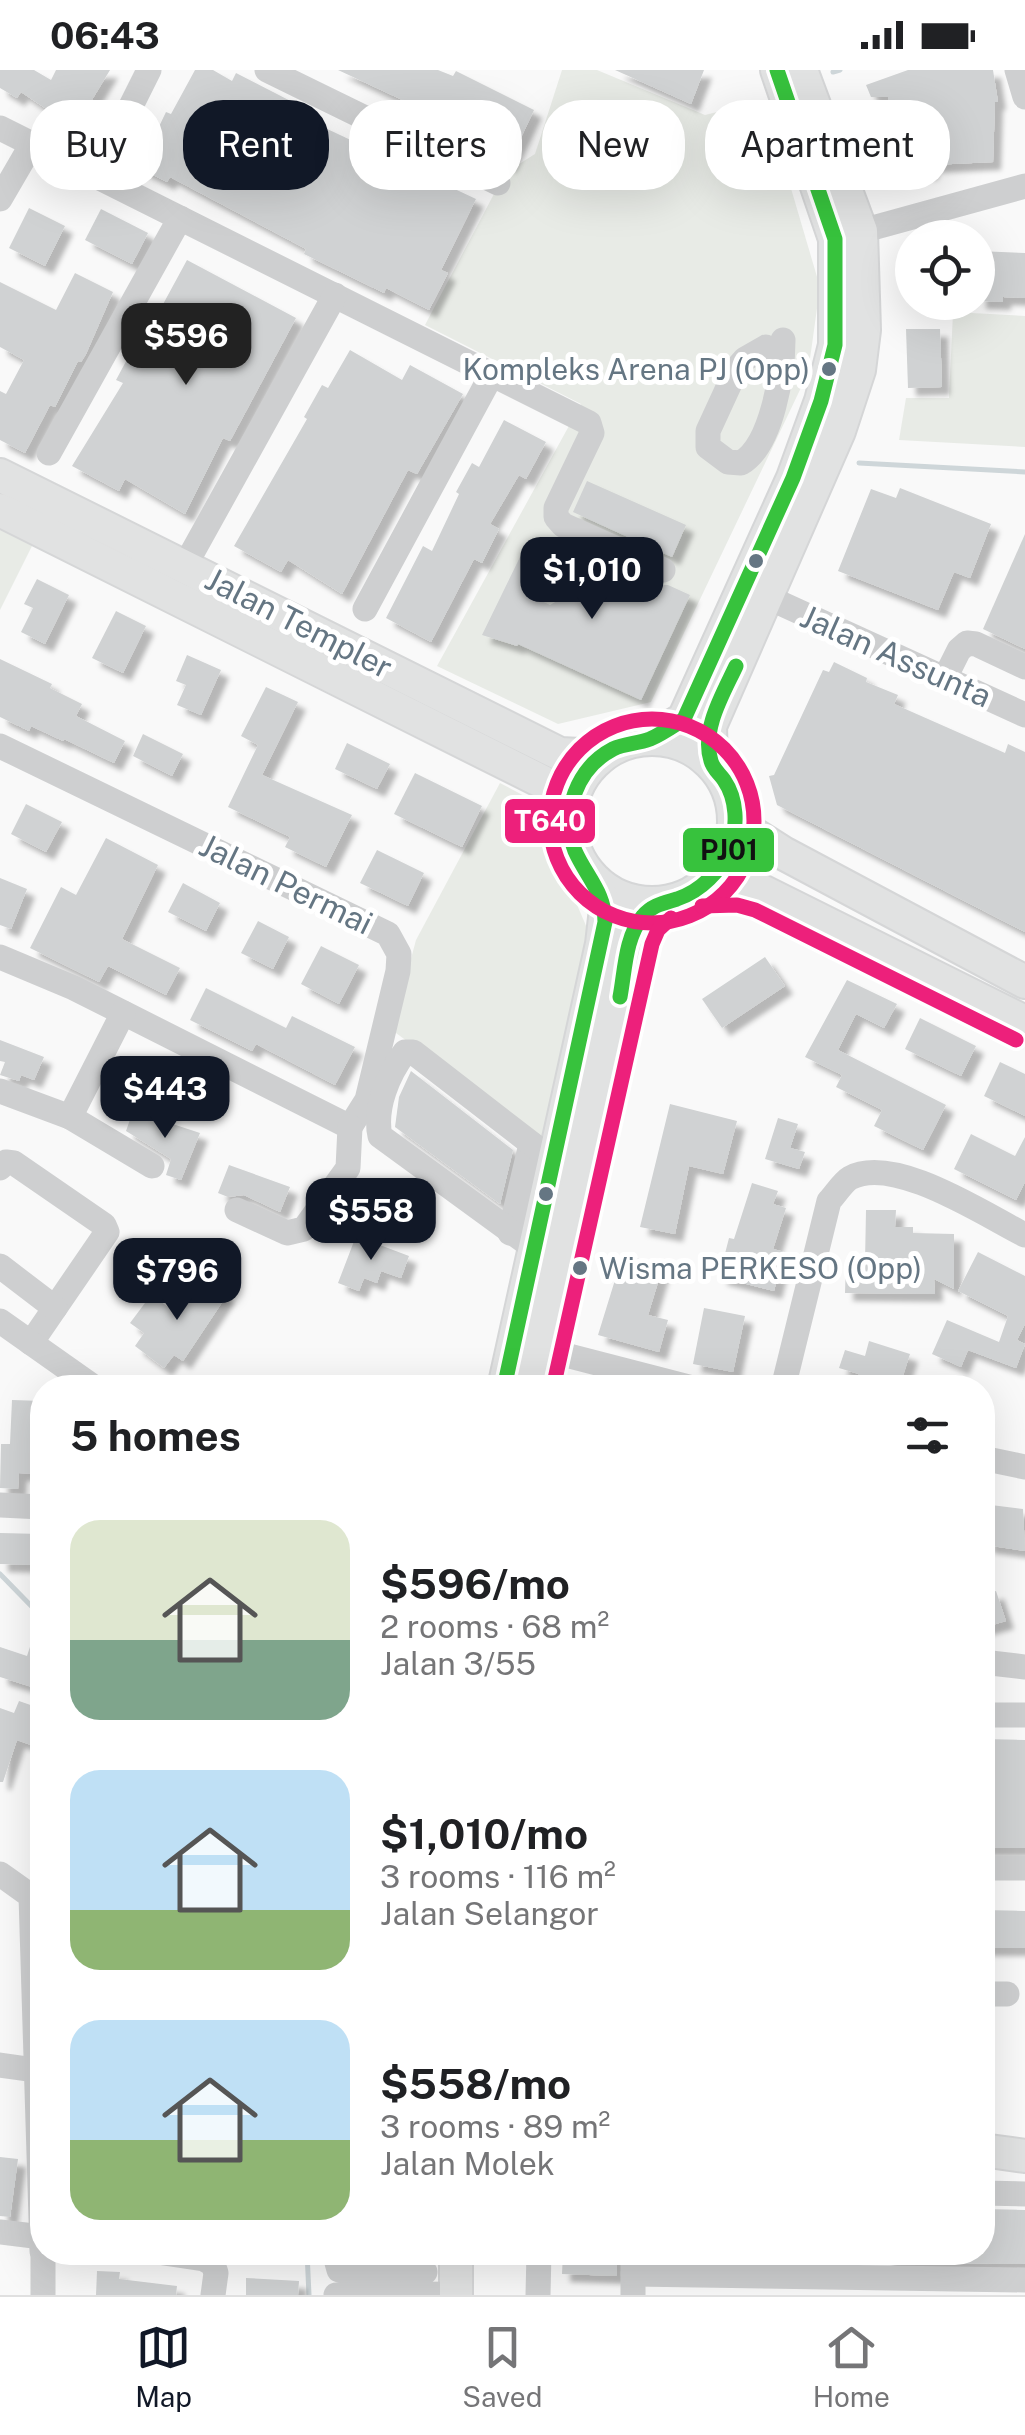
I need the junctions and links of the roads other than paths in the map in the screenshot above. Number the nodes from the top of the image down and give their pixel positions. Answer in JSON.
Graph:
{"nodes":[{"id":1,"x":150,"y":70,"type":"edge"},
{"id":2,"x":267,"y":70,"type":"edge"},
{"id":3,"x":777,"y":70,"type":"edge"},
{"id":4,"x":801,"y":70,"type":"edge"},
{"id":5,"x":1017,"y":70,"type":"edge"},
{"id":6,"x":1025,"y":97,"type":"edge"},
{"id":7,"x":135,"y":100,"type":"edge"},
{"id":8,"x":349,"y":110,"type":"edge"},
{"id":9,"x":0,"y":128,"type":"edge"},
{"id":10,"x":30,"y":143,"type":"edge"},
{"id":11,"x":30,"y":147,"type":"edge"},
{"id":12,"x":1025,"y":186,"type":"edge"},
{"id":13,"x":124,"y":190,"type":"edge"},
{"id":14,"x":0,"y":199,"type":"edge"},
{"id":15,"x":180,"y":218,"type":"junction"},
{"id":16,"x":848,"y":235,"type":"junction"},
{"id":17,"x":334,"y":296,"type":"junction"},
{"id":18,"x":492,"y":374,"type":"junction"},
{"id":19,"x":49,"y":453,"type":"dead end"},
{"id":20,"x":0,"y":475,"type":"edge"},
{"id":21,"x":0,"y":510,"type":"edge"},
{"id":22,"x":577,"y":531,"type":"junction"},
{"id":23,"x":663,"y":570,"type":"dead end"},
{"id":24,"x":177,"y":580,"type":"junction"},
{"id":25,"x":550,"y":589,"type":"dead end"},
{"id":26,"x":767,"y":598,"type":"junction"},
{"id":27,"x":365,"y":609,"type":"dead end"},
{"id":28,"x":1025,"y":667,"type":"edge"},
{"id":29,"x":945,"y":678,"type":"junction"},
{"id":30,"x":1025,"y":714,"type":"edge"},
{"id":31,"x":650,"y":739,"type":"junction"},
{"id":32,"x":0,"y":746,"type":"edge"},
{"id":33,"x":601,"y":756,"type":"junction"},
{"id":34,"x":712,"y":764,"type":"junction"},
{"id":35,"x":570,"y":808,"type":"junction"},
{"id":36,"x":736,"y":822,"type":"junction"},
{"id":37,"x":595,"y":881,"type":"junction"},
{"id":38,"x":701,"y":886,"type":"junction"},
{"id":39,"x":658,"y":903,"type":"junction"},
{"id":40,"x":0,"y":957,"type":"edge"},
{"id":41,"x":1025,"y":982,"type":"edge"},
{"id":42,"x":123,"y":1014,"type":"junction"},
{"id":43,"x":1025,"y":1022,"type":"edge"},
{"id":44,"x":0,"y":1091,"type":"edge"},
{"id":45,"x":70,"y":1117,"type":"junction"},
{"id":46,"x":350,"y":1127,"type":"junction"},
{"id":47,"x":543,"y":1153,"type":"junction"},
{"id":48,"x":152,"y":1166,"type":"dead end"},
{"id":49,"x":0,"y":1168,"type":"edge"},
{"id":50,"x":237,"y":1210,"type":"dead end"},
{"id":51,"x":1025,"y":1235,"type":"edge"},
{"id":52,"x":522,"y":1241,"type":"junction"},
{"id":53,"x":0,"y":1266,"type":"edge"},
{"id":54,"x":55,"y":1308,"type":"junction"},
{"id":55,"x":0,"y":1321,"type":"edge"},
{"id":56,"x":31,"y":1343,"type":"junction"},
{"id":57,"x":527,"y":1346,"type":"junction"},
{"id":58,"x":77,"y":1375,"type":"edge"},
{"id":59,"x":511,"y":1375,"type":"edge"},
{"id":60,"x":530,"y":1375,"type":"edge"},
{"id":61,"x":642,"y":1375,"type":"edge"},
{"id":62,"x":786,"y":1375,"type":"edge"},
{"id":63,"x":995,"y":1461,"type":"edge"},
{"id":64,"x":1025,"y":1468,"type":"edge"},
{"id":65,"x":0,"y":1505,"type":"edge"},
{"id":66,"x":30,"y":1506,"type":"edge"},
{"id":67,"x":995,"y":1664,"type":"edge"},
{"id":68,"x":1025,"y":1667,"type":"edge"},
{"id":69,"x":995,"y":1715,"type":"edge"},
{"id":70,"x":1025,"y":1716,"type":"edge"},
{"id":71,"x":995,"y":1868,"type":"edge"},
{"id":72,"x":1025,"y":1868,"type":"edge"},
{"id":73,"x":0,"y":1874,"type":"edge"},
{"id":74,"x":30,"y":1893,"type":"edge"},
{"id":75,"x":0,"y":2065,"type":"edge"},
{"id":76,"x":30,"y":2069,"type":"edge"},
{"id":77,"x":995,"y":2152,"type":"edge"},
{"id":78,"x":1025,"y":2156,"type":"edge"},
{"id":79,"x":995,"y":2193,"type":"edge"},
{"id":80,"x":1025,"y":2194,"type":"edge"},
{"id":81,"x":0,"y":2232,"type":"edge"},
{"id":82,"x":30,"y":2236,"type":"edge"},
{"id":83,"x":43,"y":2265,"type":"edge"},
{"id":84,"x":213,"y":2265,"type":"edge"},
{"id":85,"x":337,"y":2265,"type":"edge"},
{"id":86,"x":456,"y":2265,"type":"edge"},
{"id":87,"x":475,"y":2265,"type":"edge"},
{"id":88,"x":539,"y":2265,"type":"edge"},
{"id":89,"x":633,"y":2274,"type":"edge"},
{"id":90,"x":874,"y":2275,"type":"edge"},
{"id":91,"x":1025,"y":2280,"type":"edge"},
{"id":92,"x":421,"y":2287,"type":"edge"},
{"id":93,"x":456,"y":2294,"type":"edge"},
{"id":94,"x":44,"y":2295,"type":"edge"},
{"id":95,"x":213,"y":2295,"type":"edge"},
{"id":96,"x":336,"y":2295,"type":"edge"},
{"id":97,"x":476,"y":2295,"type":"edge"},
{"id":98,"x":538,"y":2295,"type":"edge"}],
"edges":[{"from":1,"to":7,"type":"street"},
{"from":2,"to":8,"type":"street"},
{"from":3,"to":16,"type":"main road"},
{"from":4,"to":16,"type":"main road"},
{"from":5,"to":6,"type":"street"},
{"from":9,"to":10,"type":"street"},
{"from":11,"to":14,"type":"street"},
{"from":12,"to":16,"type":"street"},
{"from":13,"to":15,"type":"street"},
{"from":15,"to":17,"type":"street"},
{"from":15,"to":19,"type":"street"},
{"from":16,"to":26,"type":"main road"},
{"from":16,"to":31,"type":"main road"},
{"from":17,"to":18,"type":"street"},
{"from":17,"to":24,"type":"street"},
{"from":18,"to":22,"type":"street"},
{"from":18,"to":27,"type":"street"},
{"from":20,"to":24,"type":"main road","name":"Jalan Templer"},
{"from":21,"to":24,"type":"main road","name":"Jalan Templer"},
{"from":22,"to":23,"type":"street"},
{"from":22,"to":25,"type":"street"},
{"from":24,"to":33,"type":"main road","name":"Jalan Templer"},
{"from":24,"to":35,"type":"main road","name":"Jalan Templer"},
{"from":26,"to":29,"type":"street","name":"Jalan Assunta"},
{"from":26,"to":34,"type":"main road"},
{"from":28,"to":29,"type":"street"},
{"from":29,"to":30,"type":"street","name":"Jalan Assunta"},
{"from":31,"to":33,"type":"main road"},
{"from":31,"to":34,"type":"main road"},
{"from":32,"to":46,"type":"street","name":"Jalan Permai"},
{"from":33,"to":35,"type":"main road"},
{"from":34,"to":36,"type":"main road"},
{"from":35,"to":37,"type":"main road"},
{"from":36,"to":38,"type":"main road"},
{"from":36,"to":41,"type":"main road"},
{"from":37,"to":39,"type":"main road"},
{"from":37,"to":47,"type":"main road"},
{"from":38,"to":39,"type":"main road"},
{"from":38,"to":43,"type":"main road"},
{"from":39,"to":57,"type":"main road"},
{"from":40,"to":42,"type":"street"},
{"from":42,"to":45,"type":"street"},
{"from":42,"to":46,"type":"street"},
{"from":44,"to":45,"type":"street"},
{"from":45,"to":48,"type":"street"},
{"from":46,"to":50,"type":"street","name":"Jalan Permai"},
{"from":47,"to":52,"type":"main road"},
{"from":47,"to":52,"type":"street"},
{"from":49,"to":54,"type":"street"},
{"from":51,"to":62,"type":"street"},
{"from":52,"to":57,"type":"main road"},
{"from":53,"to":54,"type":"street"},
{"from":54,"to":56,"type":"street"},
{"from":55,"to":56,"type":"street"},
{"from":56,"to":58,"type":"street"},
{"from":57,"to":59,"type":"main road"},
{"from":57,"to":60,"type":"main road"},
{"from":57,"to":61,"type":"street"},
{"from":63,"to":64,"type":"street"},
{"from":65,"to":66,"type":"street"},
{"from":67,"to":68,"type":"street"},
{"from":69,"to":70,"type":"street"},
{"from":71,"to":72,"type":"street"},
{"from":73,"to":74,"type":"street"},
{"from":75,"to":76,"type":"street"},
{"from":77,"to":78,"type":"main road"},
{"from":79,"to":80,"type":"street"},
{"from":81,"to":82,"type":"street"},
{"from":83,"to":94,"type":"street"},
{"from":84,"to":95,"type":"street"},
{"from":85,"to":92,"type":"street"},
{"from":86,"to":93,"type":"main road"},
{"from":87,"to":97,"type":"main road"},
{"from":88,"to":98,"type":"street"},
{"from":89,"to":90,"type":"street"},
{"from":90,"to":91,"type":"street"},
{"from":92,"to":93,"type":"street"},
{"from":92,"to":96,"type":"street"}]}
